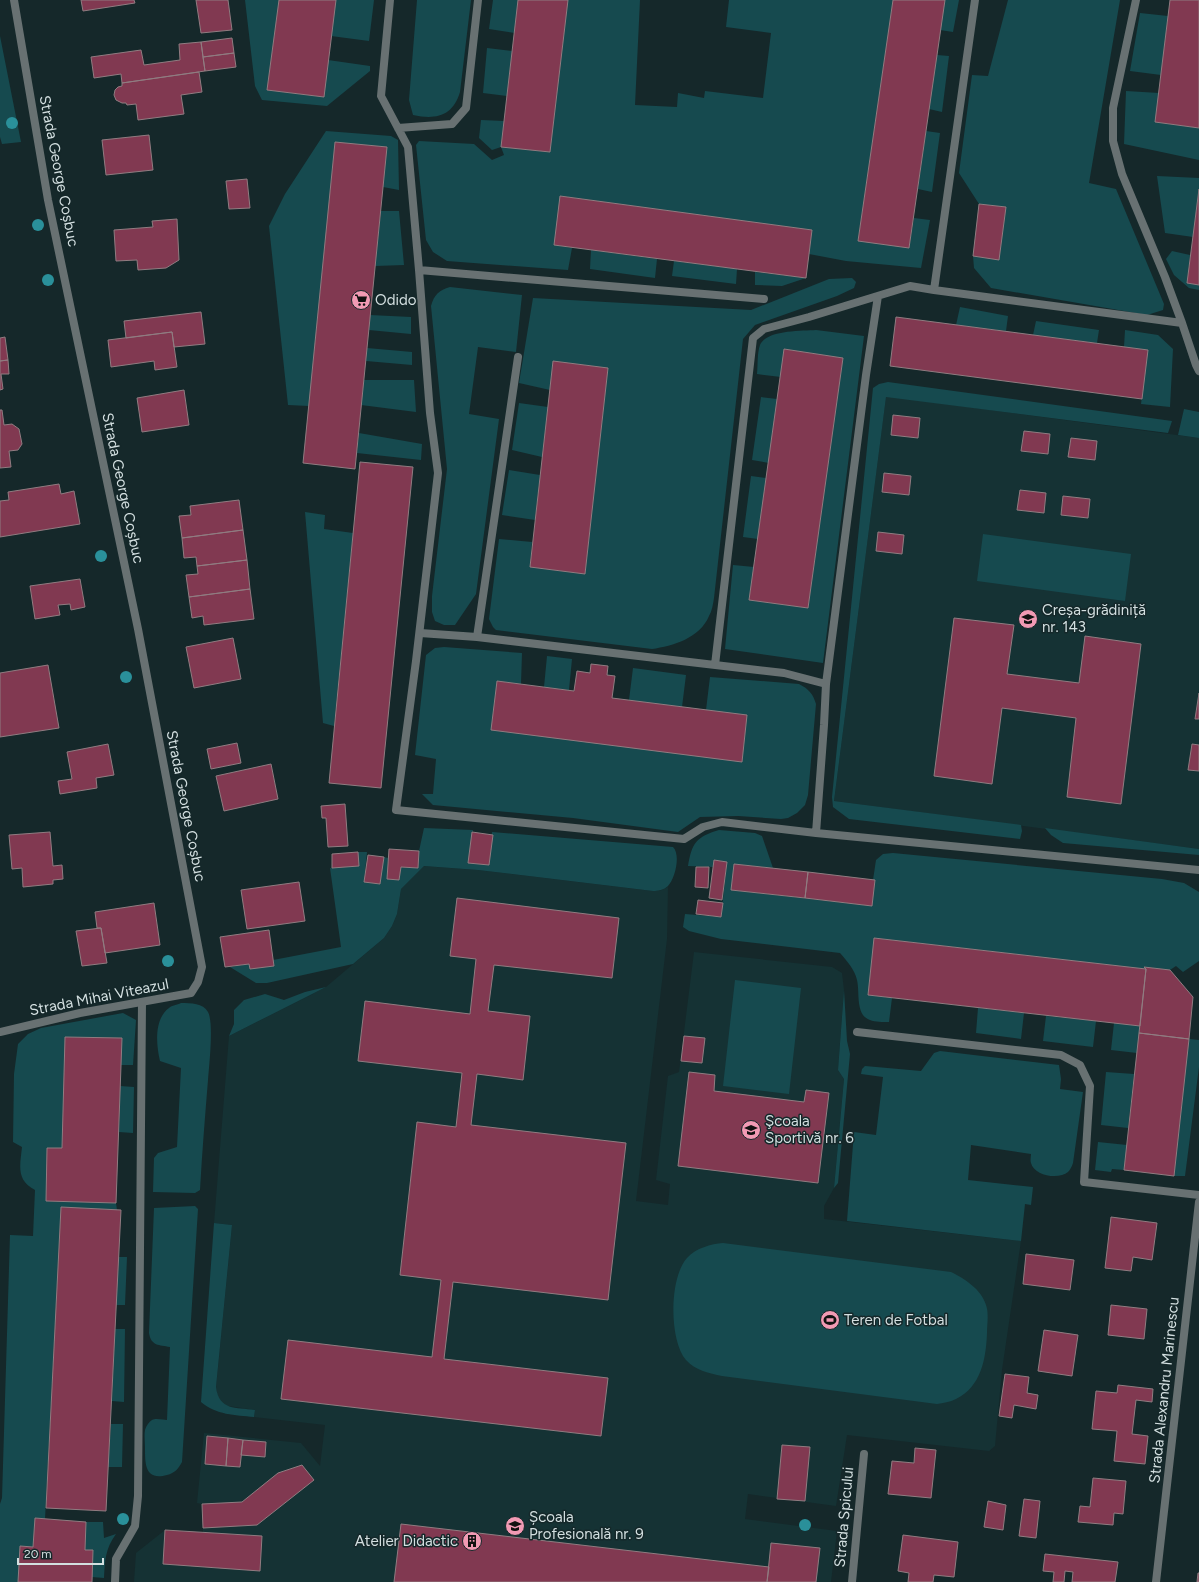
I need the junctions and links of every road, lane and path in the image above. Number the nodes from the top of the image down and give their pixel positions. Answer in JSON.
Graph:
{"nodes":[{"id":1,"x":14,"y":0,"type":"edge"},
{"id":2,"x":390,"y":0,"type":"edge"},
{"id":3,"x":478,"y":0,"type":"edge"},
{"id":4,"x":975,"y":0,"type":"edge"},
{"id":5,"x":1136,"y":0,"type":"edge"},
{"id":6,"x":398,"y":128,"type":"junction"},
{"id":7,"x":419,"y":270,"type":"junction"},
{"id":8,"x":934,"y":290,"type":"junction"},
{"id":9,"x":878,"y":296,"type":"junction"},
{"id":10,"x":764,"y":299,"type":"dead end"},
{"id":11,"x":1182,"y":323,"type":"junction"},
{"id":12,"x":518,"y":357,"type":"dead end"},
{"id":13,"x":1199,"y":371,"type":"edge"},
{"id":14,"x":420,"y":634,"type":"junction"},
{"id":15,"x":477,"y":637,"type":"junction"},
{"id":16,"x":715,"y":665,"type":"junction"},
{"id":17,"x":826,"y":684,"type":"junction"},
{"id":18,"x":816,"y":833,"type":"junction"},
{"id":19,"x":1199,"y":870,"type":"edge"},
{"id":20,"x":198,"y":982,"type":"joint"},
{"id":21,"x":142,"y":1002,"type":"junction"},
{"id":22,"x":0,"y":1032,"type":"edge"},
{"id":23,"x":857,"y":1032,"type":"dead end"},
{"id":24,"x":1199,"y":1195,"type":"edge"},
{"id":25,"x":1199,"y":1202,"type":"edge"},
{"id":26,"x":864,"y":1454,"type":"dead end"},
{"id":27,"x":115,"y":1582,"type":"edge"},
{"id":28,"x":852,"y":1582,"type":"edge"},
{"id":29,"x":1156,"y":1582,"type":"edge"}],
"edges":[{"from":1,"to":20,"type":"street","name":"Strada George Coșbuc"},
{"from":2,"to":6,"type":"street"},
{"from":3,"to":6,"type":"street"},
{"from":4,"to":8,"type":"street"},
{"from":5,"to":11,"type":"street"},
{"from":6,"to":7,"type":"street"},
{"from":7,"to":10,"type":"street"},
{"from":7,"to":14,"type":"street"},
{"from":8,"to":9,"type":"street"},
{"from":8,"to":11,"type":"street"},
{"from":9,"to":16,"type":"street"},
{"from":9,"to":17,"type":"street"},
{"from":11,"to":13,"type":"street"},
{"from":12,"to":15,"type":"street"},
{"from":14,"to":15,"type":"street"},
{"from":14,"to":18,"type":"street"},
{"from":15,"to":16,"type":"street"},
{"from":16,"to":17,"type":"street"},
{"from":17,"to":18,"type":"street"},
{"from":18,"to":19,"type":"street"},
{"from":20,"to":21,"type":"street","name":"Strada Mihai Viteazul"},
{"from":21,"to":22,"type":"street","name":"Strada Mihai Viteazul"},
{"from":21,"to":27,"type":"street"},
{"from":23,"to":24,"type":"street"},
{"from":25,"to":29,"type":"street","name":"Strada Alexandru Marinescu"},
{"from":26,"to":28,"type":"street","name":"Strada Spicului"}]}
